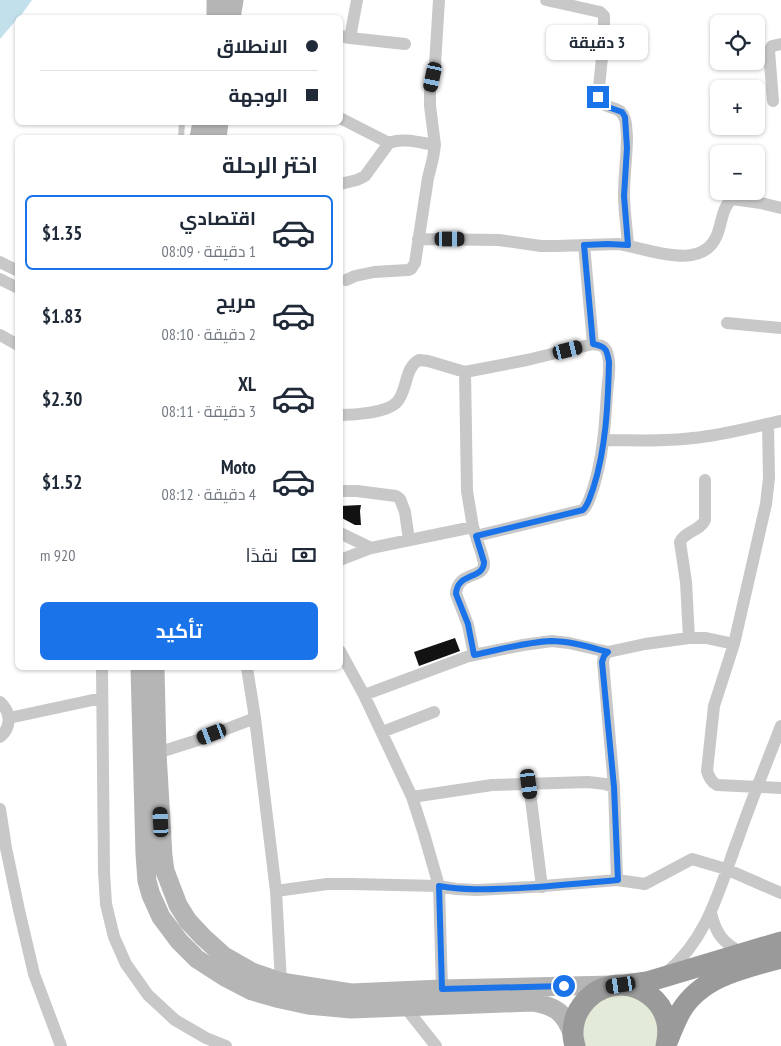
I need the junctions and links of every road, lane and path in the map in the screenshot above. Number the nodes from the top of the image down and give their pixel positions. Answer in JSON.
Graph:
{"nodes":[{"id":1,"x":216,"y":0,"type":"edge"},
{"id":2,"x":357,"y":0,"type":"edge"},
{"id":3,"x":439,"y":0,"type":"edge"},
{"id":4,"x":546,"y":0,"type":"edge"},
{"id":5,"x":230,"y":14,"type":"edge"},
{"id":6,"x":345,"y":37,"type":"edge"},
{"id":7,"x":405,"y":44,"type":"dead end"},
{"id":8,"x":781,"y":44,"type":"edge"},
{"id":9,"x":773,"y":101,"type":"dead end"},
{"id":10,"x":343,"y":120,"type":"edge"},
{"id":11,"x":389,"y":143,"type":"junction"},
{"id":12,"x":435,"y":145,"type":"junction"},
{"id":13,"x":343,"y":183,"type":"edge"},
{"id":14,"x":781,"y":208,"type":"edge"},
{"id":15,"x":418,"y":239,"type":"junction"},
{"id":16,"x":584,"y":245,"type":"junction"},
{"id":17,"x":628,"y":245,"type":"junction"},
{"id":18,"x":0,"y":262,"type":"edge"},
{"id":19,"x":15,"y":270,"type":"edge"},
{"id":20,"x":0,"y":279,"type":"edge"},
{"id":21,"x":346,"y":280,"type":"dead end"},
{"id":22,"x":15,"y":286,"type":"edge"},
{"id":23,"x":728,"y":323,"type":"dead end"},
{"id":24,"x":781,"y":328,"type":"edge"},
{"id":25,"x":0,"y":335,"type":"edge"},
{"id":26,"x":15,"y":343,"type":"edge"},
{"id":27,"x":593,"y":344,"type":"junction"},
{"id":28,"x":465,"y":372,"type":"junction"},
{"id":29,"x":343,"y":416,"type":"edge"},
{"id":30,"x":775,"y":422,"type":"edge"},
{"id":31,"x":604,"y":440,"type":"junction"},
{"id":32,"x":705,"y":480,"type":"dead end"},
{"id":33,"x":343,"y":491,"type":"edge"},
{"id":34,"x":474,"y":531,"type":"junction"},
{"id":35,"x":343,"y":534,"type":"edge"},
{"id":36,"x":409,"y":540,"type":"junction"},
{"id":37,"x":371,"y":548,"type":"junction"},
{"id":38,"x":343,"y":559,"type":"edge"},
{"id":39,"x":690,"y":638,"type":"junction"},
{"id":40,"x":734,"y":644,"type":"junction"},
{"id":41,"x":608,"y":652,"type":"junction"},
{"id":42,"x":474,"y":655,"type":"junction"},
{"id":43,"x":343,"y":656,"type":"edge"},
{"id":44,"x":102,"y":670,"type":"edge"},
{"id":45,"x":140,"y":670,"type":"edge"},
{"id":46,"x":155,"y":670,"type":"edge"},
{"id":47,"x":247,"y":670,"type":"edge"},
{"id":48,"x":364,"y":695,"type":"junction"},
{"id":49,"x":102,"y":698,"type":"junction"},
{"id":50,"x":0,"y":702,"type":"edge"},
{"id":51,"x":434,"y":712,"type":"dead end"},
{"id":52,"x":9,"y":718,"type":"junction"},
{"id":53,"x":255,"y":718,"type":"junction"},
{"id":54,"x":781,"y":726,"type":"edge"},
{"id":55,"x":382,"y":732,"type":"junction"},
{"id":56,"x":0,"y":737,"type":"edge"},
{"id":57,"x":157,"y":752,"type":"junction"},
{"id":58,"x":529,"y":784,"type":"junction"},
{"id":59,"x":614,"y":787,"type":"junction"},
{"id":60,"x":756,"y":788,"type":"junction"},
{"id":61,"x":781,"y":788,"type":"edge"},
{"id":62,"x":412,"y":797,"type":"junction"},
{"id":63,"x":0,"y":809,"type":"edge"},
{"id":64,"x":726,"y":869,"type":"junction"},
{"id":65,"x":618,"y":880,"type":"junction"},
{"id":66,"x":439,"y":886,"type":"junction"},
{"id":67,"x":542,"y":886,"type":"junction"},
{"id":68,"x":276,"y":891,"type":"junction"},
{"id":69,"x":781,"y":892,"type":"edge"},
{"id":70,"x":711,"y":913,"type":"junction"},
{"id":71,"x":781,"y":942,"type":"edge"},
{"id":72,"x":742,"y":953,"type":"junction"},
{"id":73,"x":781,"y":958,"type":"edge"},
{"id":74,"x":660,"y":978,"type":"junction"},
{"id":75,"x":281,"y":982,"type":"junction"},
{"id":76,"x":623,"y":985,"type":"junction"},
{"id":77,"x":442,"y":989,"type":"junction"},
{"id":78,"x":405,"y":1007,"type":"junction"},
{"id":79,"x":573,"y":1042,"type":"edge"},
{"id":80,"x":666,"y":1045,"type":"edge"},
{"id":81,"x":61,"y":1046,"type":"edge"},
{"id":82,"x":226,"y":1046,"type":"edge"},
{"id":83,"x":436,"y":1046,"type":"edge"}],
"edges":[{"from":1,"to":5,"type":"main road"},
{"from":2,"to":6,"type":"street"},
{"from":3,"to":12,"type":"street"},
{"from":4,"to":17,"type":"street"},
{"from":6,"to":7,"type":"street"},
{"from":8,"to":9,"type":"street"},
{"from":10,"to":11,"type":"street"},
{"from":11,"to":12,"type":"street"},
{"from":11,"to":13,"type":"street"},
{"from":12,"to":15,"type":"street"},
{"from":14,"to":17,"type":"street"},
{"from":15,"to":16,"type":"street"},
{"from":15,"to":21,"type":"street"},
{"from":16,"to":17,"type":"street"},
{"from":16,"to":27,"type":"street"},
{"from":18,"to":19,"type":"street"},
{"from":20,"to":22,"type":"street"},
{"from":23,"to":24,"type":"street"},
{"from":25,"to":26,"type":"street"},
{"from":27,"to":28,"type":"street"},
{"from":27,"to":31,"type":"street"},
{"from":28,"to":29,"type":"street"},
{"from":28,"to":34,"type":"street"},
{"from":30,"to":31,"type":"street"},
{"from":30,"to":40,"type":"street"},
{"from":31,"to":34,"type":"street"},
{"from":32,"to":39,"type":"street"},
{"from":33,"to":36,"type":"street"},
{"from":34,"to":36,"type":"street"},
{"from":34,"to":42,"type":"street"},
{"from":35,"to":37,"type":"street"},
{"from":36,"to":37,"type":"street"},
{"from":37,"to":38,"type":"street"},
{"from":39,"to":40,"type":"street"},
{"from":39,"to":41,"type":"street"},
{"from":40,"to":60,"type":"street"},
{"from":41,"to":42,"type":"street"},
{"from":41,"to":59,"type":"street"},
{"from":42,"to":48,"type":"street"},
{"from":43,"to":48,"type":"street"},
{"from":44,"to":49,"type":"street"},
{"from":45,"to":78,"type":"main road"},
{"from":46,"to":57,"type":"main road"},
{"from":47,"to":53,"type":"street"},
{"from":48,"to":55,"type":"street"},
{"from":49,"to":52,"type":"street"},
{"from":49,"to":82,"type":"street"},
{"from":50,"to":52,"type":"street"},
{"from":51,"to":55,"type":"street"},
{"from":52,"to":56,"type":"street"},
{"from":53,"to":57,"type":"street"},
{"from":53,"to":68,"type":"street"},
{"from":54,"to":60,"type":"street"},
{"from":55,"to":62,"type":"street"},
{"from":57,"to":75,"type":"main road"},
{"from":58,"to":59,"type":"street"},
{"from":58,"to":62,"type":"street"},
{"from":58,"to":67,"type":"street"},
{"from":59,"to":65,"type":"street"},
{"from":60,"to":61,"type":"street"},
{"from":60,"to":64,"type":"street"},
{"from":62,"to":66,"type":"street"},
{"from":63,"to":81,"type":"street"},
{"from":64,"to":65,"type":"street"},
{"from":64,"to":69,"type":"street"},
{"from":64,"to":70,"type":"street"},
{"from":65,"to":67,"type":"street"},
{"from":66,"to":67,"type":"street"},
{"from":66,"to":68,"type":"street"},
{"from":66,"to":77,"type":"street"},
{"from":68,"to":75,"type":"street"},
{"from":70,"to":72,"type":"street"},
{"from":70,"to":74,"type":"street"},
{"from":71,"to":72,"type":"highway"},
{"from":72,"to":74,"type":"highway"},
{"from":73,"to":80,"type":"highway"},
{"from":74,"to":76,"type":"highway"},
{"from":75,"to":77,"type":"main road"},
{"from":76,"to":77,"type":"main road"},
{"from":76,"to":79,"type":"highway"},
{"from":76,"to":80,"type":"highway"},
{"from":78,"to":79,"type":"main road"},
{"from":78,"to":83,"type":"street"}]}
